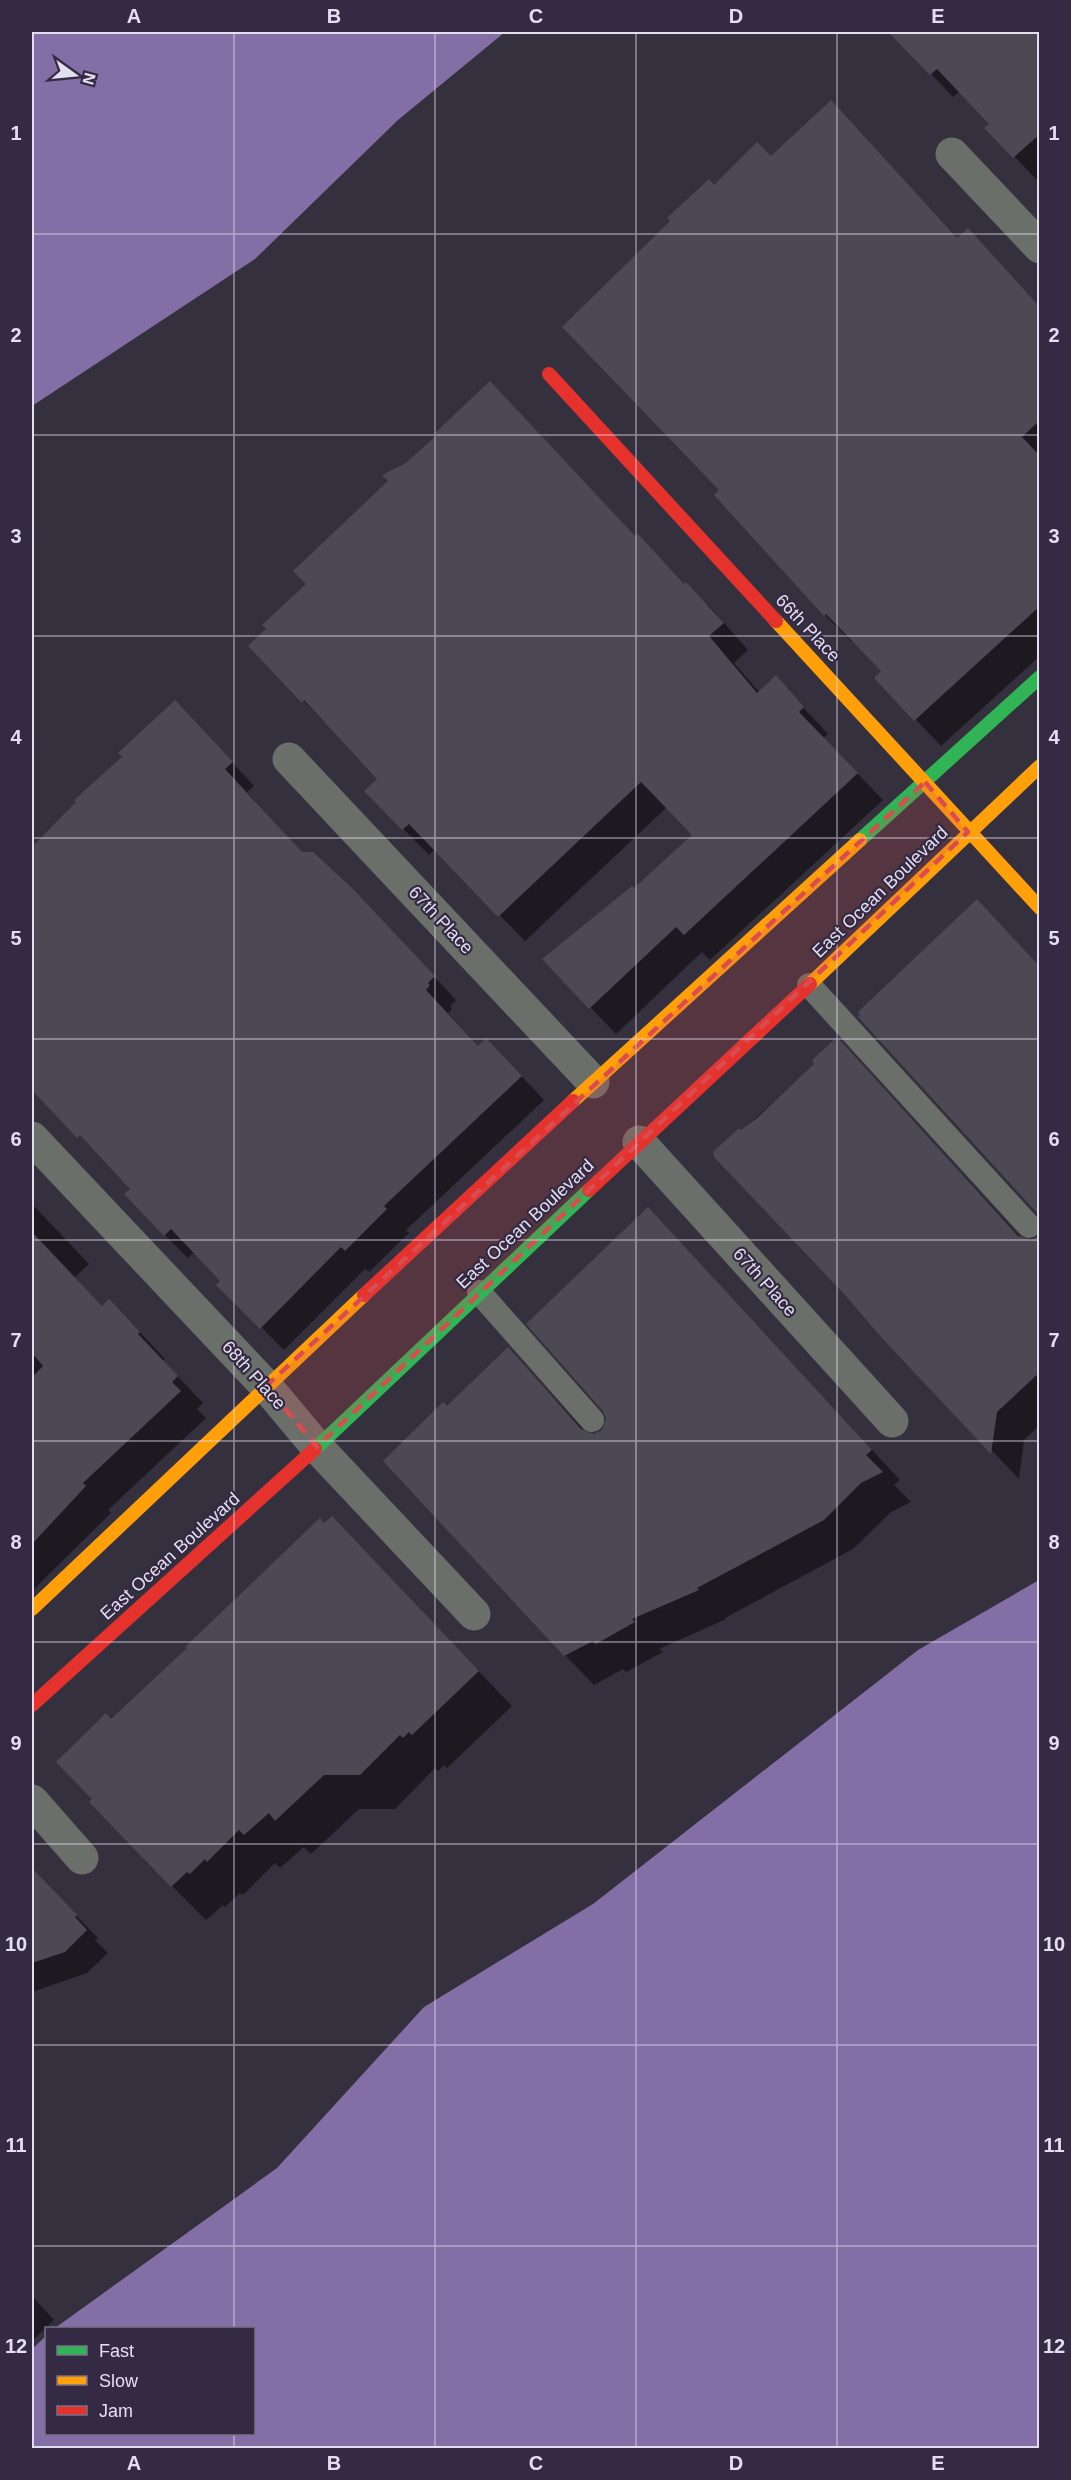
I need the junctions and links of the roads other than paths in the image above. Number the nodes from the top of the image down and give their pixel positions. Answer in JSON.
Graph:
{"nodes":[{"id":1,"x":952,"y":154,"type":"dead end"},
{"id":2,"x":1040,"y":247,"type":"edge"},
{"id":3,"x":549,"y":374,"type":"dead end"},
{"id":4,"x":1040,"y":677,"type":"edge"},
{"id":5,"x":289,"y":759,"type":"dead end"},
{"id":6,"x":1040,"y":766,"type":"edge"},
{"id":7,"x":925,"y":782,"type":"junction"},
{"id":8,"x":968,"y":832,"type":"junction"},
{"id":9,"x":1040,"y":908,"type":"edge"},
{"id":10,"x":809,"y":985,"type":"junction"},
{"id":11,"x":593,"y":1082,"type":"junction"},
{"id":12,"x":32,"y":1138,"type":"edge"},
{"id":13,"x":639,"y":1142,"type":"junction"},
{"id":14,"x":1029,"y":1226,"type":"dead end"},
{"id":15,"x":479,"y":1292,"type":"junction"},
{"id":16,"x":266,"y":1386,"type":"junction"},
{"id":17,"x":592,"y":1420,"type":"dead end"},
{"id":18,"x":892,"y":1421,"type":"dead end"},
{"id":19,"x":317,"y":1447,"type":"junction"},
{"id":20,"x":32,"y":1609,"type":"edge"},
{"id":21,"x":474,"y":1614,"type":"dead end"},
{"id":22,"x":32,"y":1705,"type":"edge"},
{"id":23,"x":32,"y":1801,"type":"edge"},
{"id":24,"x":82,"y":1858,"type":"dead end"}],
"edges":[{"from":1,"to":2,"type":"street"},
{"from":3,"to":7,"type":"main road","name":"66th Place"},
{"from":4,"to":7,"type":"main road"},
{"from":5,"to":11,"type":"street","name":"67th Place"},
{"from":6,"to":8,"type":"main road","name":"East Ocean Boulevard"},
{"from":7,"to":8,"type":"main road","name":"66th Place"},
{"from":7,"to":11,"type":"main road"},
{"from":8,"to":9,"type":"main road","name":"66th Place"},
{"from":8,"to":10,"type":"main road","name":"East Ocean Boulevard"},
{"from":10,"to":13,"type":"main road","name":"East Ocean Boulevard"},
{"from":10,"to":14,"type":"lane"},
{"from":11,"to":16,"type":"main road"},
{"from":12,"to":16,"type":"street","name":"68th Place"},
{"from":13,"to":15,"type":"main road","name":"East Ocean Boulevard"},
{"from":13,"to":18,"type":"street","name":"67th Place"},
{"from":15,"to":17,"type":"lane"},
{"from":15,"to":19,"type":"main road","name":"East Ocean Boulevard"},
{"from":16,"to":19,"type":"street","name":"68th Place"},
{"from":16,"to":20,"type":"main road"},
{"from":19,"to":21,"type":"street","name":"68th Place"},
{"from":19,"to":22,"type":"main road","name":"East Ocean Boulevard"},
{"from":23,"to":24,"type":"street"}]}
